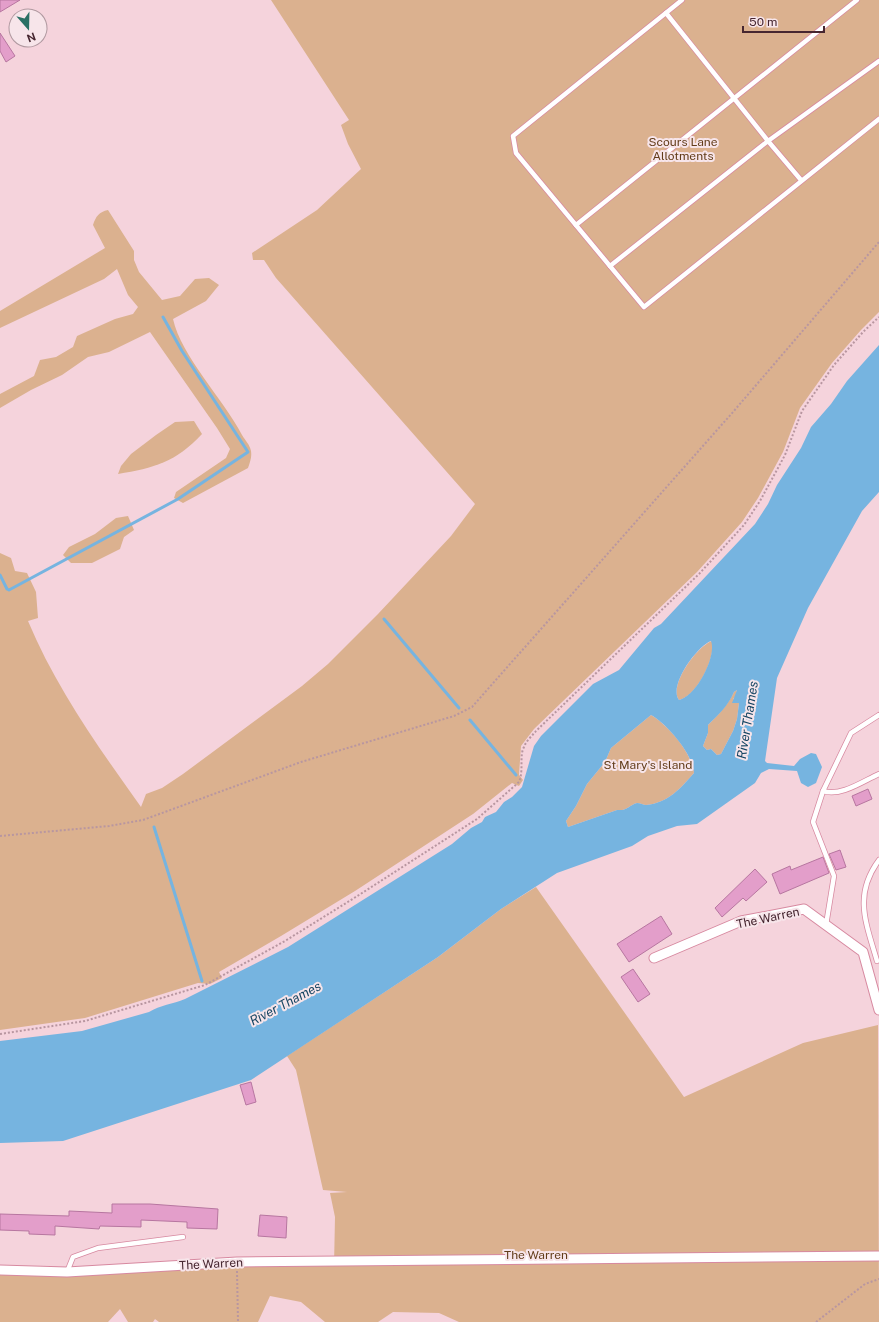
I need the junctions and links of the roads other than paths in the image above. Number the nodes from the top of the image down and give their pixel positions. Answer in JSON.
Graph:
{"nodes":[{"id":1,"x":682,"y":0,"type":"edge"},
{"id":2,"x":857,"y":0,"type":"edge"},
{"id":3,"x":666,"y":13,"type":"junction"},
{"id":4,"x":879,"y":61,"type":"edge"},
{"id":5,"x":734,"y":98,"type":"junction"},
{"id":6,"x":879,"y":119,"type":"edge"},
{"id":7,"x":768,"y":141,"type":"junction"},
{"id":8,"x":801,"y":180,"type":"junction"},
{"id":9,"x":576,"y":225,"type":"junction"},
{"id":10,"x":610,"y":266,"type":"junction"},
{"id":11,"x":879,"y":715,"type":"edge"},
{"id":12,"x":879,"y":774,"type":"edge"},
{"id":13,"x":823,"y":791,"type":"junction"},
{"id":14,"x":879,"y":860,"type":"edge"},
{"id":15,"x":826,"y":925,"type":"junction"},
{"id":16,"x":654,"y":958,"type":"dead end"},
{"id":17,"x":878,"y":960,"type":"edge"},
{"id":18,"x":867,"y":965,"type":"junction"},
{"id":19,"x":879,"y":1010,"type":"edge"},
{"id":20,"x":183,"y":1237,"type":"dead end"},
{"id":21,"x":879,"y":1256,"type":"edge"},
{"id":22,"x":0,"y":1270,"type":"edge"},
{"id":23,"x":67,"y":1272,"type":"junction"}],
"edges":[{"from":1,"to":3,"type":"lane"},
{"from":2,"to":5,"type":"lane"},
{"from":3,"to":5,"type":"lane"},
{"from":3,"to":9,"type":"lane"},
{"from":4,"to":7,"type":"lane"},
{"from":5,"to":7,"type":"lane"},
{"from":5,"to":9,"type":"lane"},
{"from":6,"to":8,"type":"lane"},
{"from":7,"to":8,"type":"lane"},
{"from":7,"to":10,"type":"lane"},
{"from":8,"to":10,"type":"lane"},
{"from":9,"to":10,"type":"lane"},
{"from":11,"to":13,"type":"lane"},
{"from":12,"to":13,"type":"lane"},
{"from":13,"to":15,"type":"lane"},
{"from":14,"to":17,"type":"lane"},
{"from":15,"to":16,"type":"street","name":"The Warren"},
{"from":15,"to":18,"type":"street","name":"The Warren"},
{"from":17,"to":18,"type":"lane"},
{"from":18,"to":19,"type":"street","name":"The Warren"},
{"from":20,"to":23,"type":"lane"},
{"from":21,"to":23,"type":"street","name":"The Warren"},
{"from":22,"to":23,"type":"street","name":"The Warren"}]}
